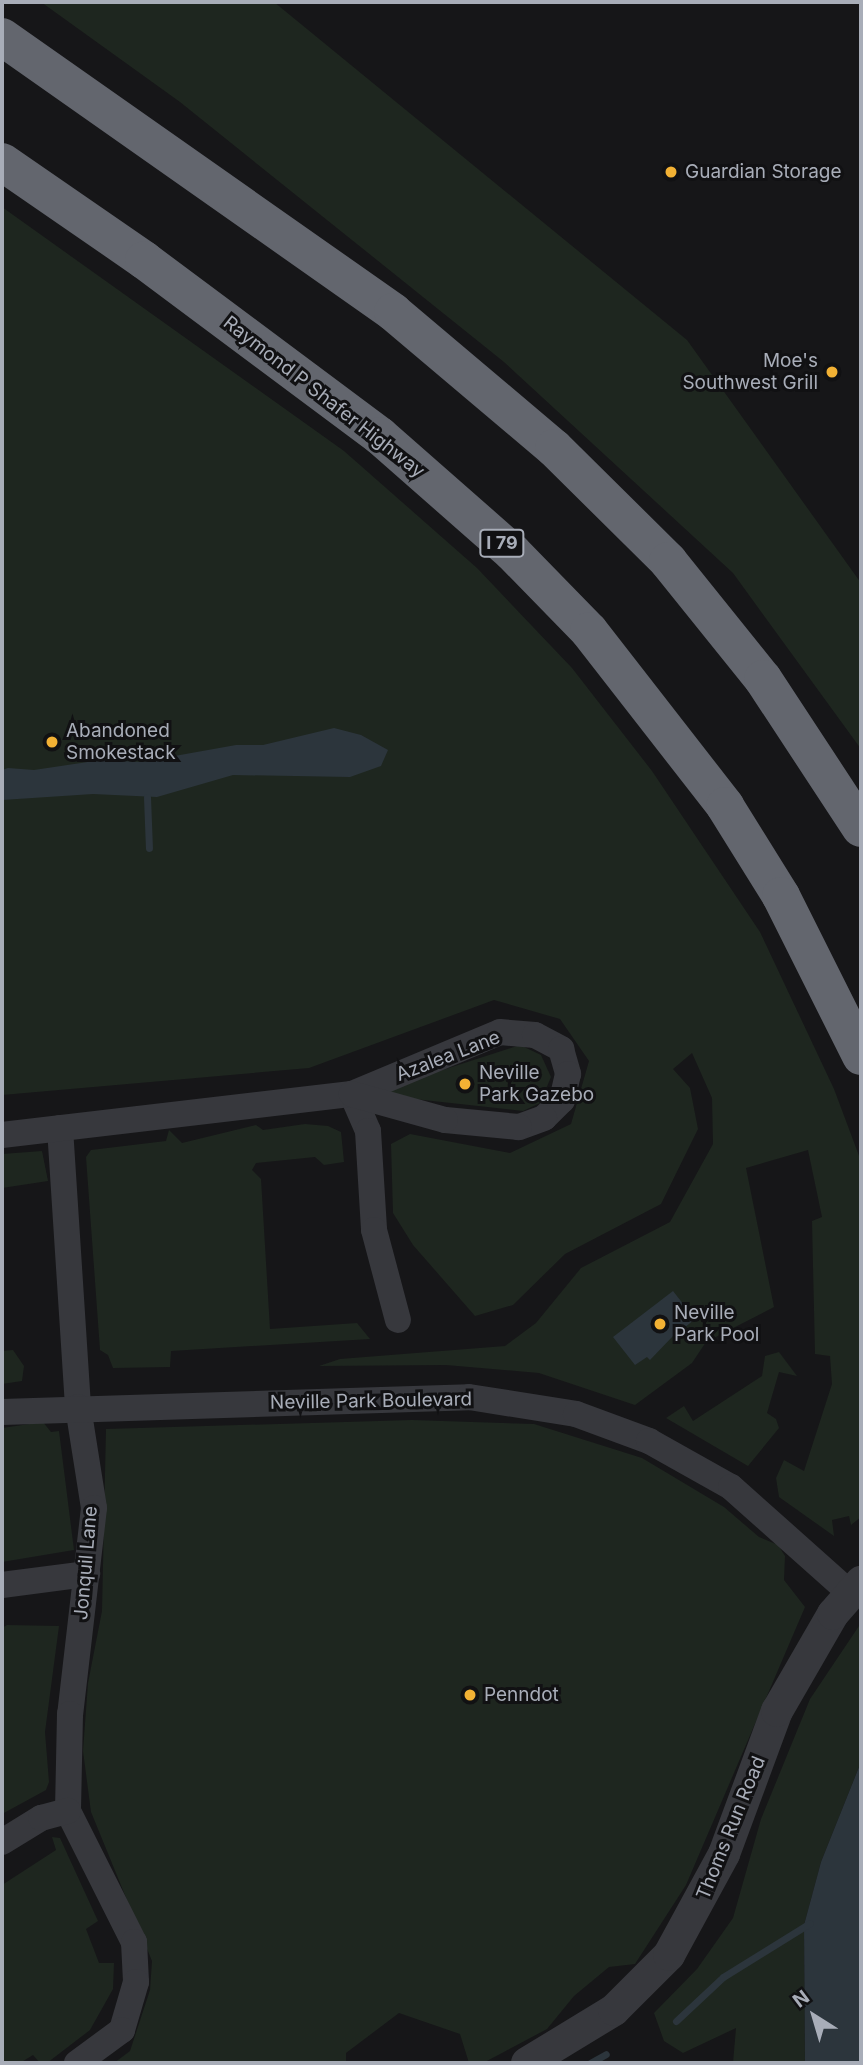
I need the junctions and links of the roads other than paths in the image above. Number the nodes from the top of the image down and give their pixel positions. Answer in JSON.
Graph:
{"nodes":[{"id":1,"x":2,"y":37,"type":"edge"},
{"id":2,"x":2,"y":162,"type":"edge"},
{"id":3,"x":861,"y":828,"type":"edge"},
{"id":4,"x":861,"y":1056,"type":"edge"},
{"id":5,"x":352,"y":1094,"type":"junction"},
{"id":6,"x":60,"y":1128,"type":"junction"},
{"id":7,"x":2,"y":1135,"type":"edge"},
{"id":8,"x":398,"y":1320,"type":"dead end"},
{"id":9,"x":78,"y":1407,"type":"junction"},
{"id":10,"x":2,"y":1412,"type":"edge"},
{"id":11,"x":87,"y":1574,"type":"junction"},
{"id":12,"x":2,"y":1585,"type":"edge"},
{"id":13,"x":856,"y":1588,"type":"edge"},
{"id":14,"x":68,"y":1811,"type":"junction"},
{"id":15,"x":2,"y":1842,"type":"edge"},
{"id":16,"x":77,"y":2063,"type":"edge"},
{"id":17,"x":527,"y":2063,"type":"edge"}],
"edges":[{"from":1,"to":3,"type":"highway"},
{"from":2,"to":4,"type":"highway","name":"Raymond P Shafer Highway","number":"I 79"},
{"from":5,"to":5,"type":"street","name":"Azalea Lane"},
{"from":5,"to":6,"type":"street","name":"Azalea Lane"},
{"from":5,"to":8,"type":"street"},
{"from":6,"to":7,"type":"street","name":"Azalea Lane"},
{"from":6,"to":9,"type":"street","name":"Jonquil Lane"},
{"from":9,"to":10,"type":"street","name":"Neville Park Boulevard"},
{"from":9,"to":11,"type":"street","name":"Jonquil Lane"},
{"from":9,"to":13,"type":"street","name":"Neville Park Boulevard"},
{"from":11,"to":12,"type":"street"},
{"from":11,"to":14,"type":"street","name":"Jonquil Lane"},
{"from":13,"to":17,"type":"street","name":"Thoms Run Road"},
{"from":14,"to":15,"type":"street"},
{"from":14,"to":16,"type":"street","name":"Jonquil Lane"}]}
